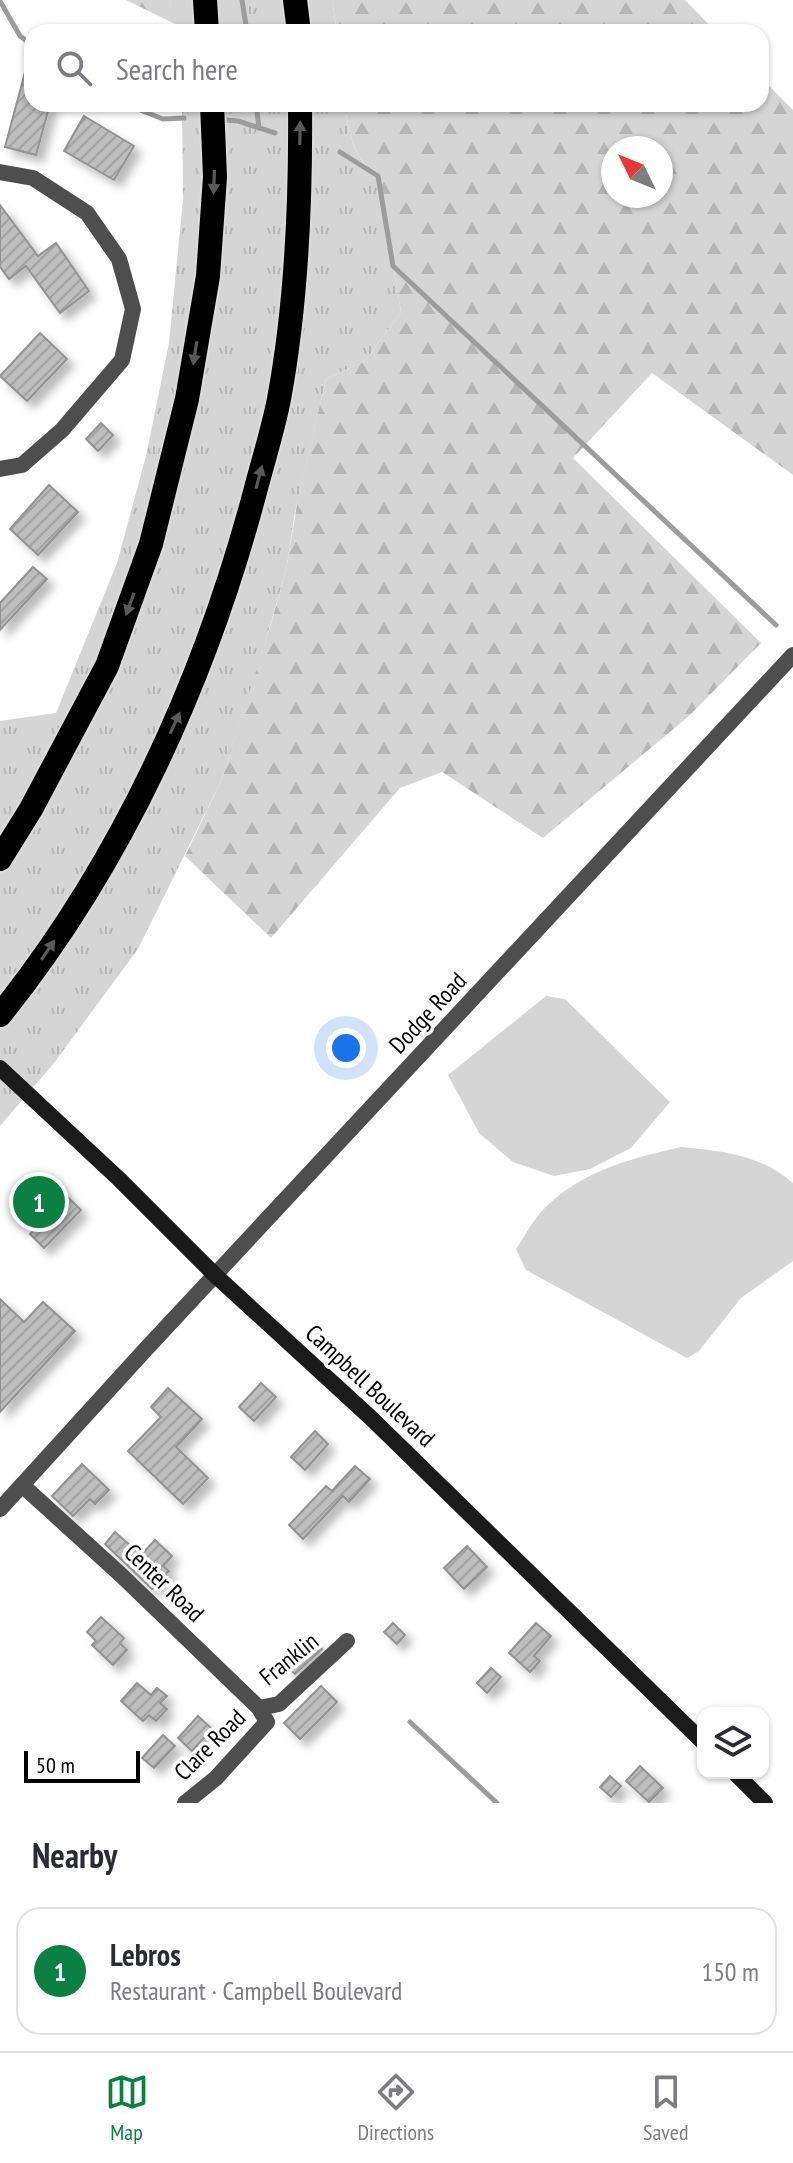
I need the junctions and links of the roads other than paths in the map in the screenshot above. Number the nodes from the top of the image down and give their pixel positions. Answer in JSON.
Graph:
{"nodes":[{"id":1,"x":205,"y":0,"type":"edge"},
{"id":2,"x":295,"y":0,"type":"edge"},
{"id":3,"x":206,"y":24,"type":"edge"},
{"id":4,"x":298,"y":24,"type":"edge"},
{"id":5,"x":212,"y":112,"type":"edge"},
{"id":6,"x":300,"y":112,"type":"edge"},
{"id":7,"x":0,"y":172,"type":"edge"},
{"id":8,"x":0,"y":469,"type":"edge"},
{"id":9,"x":793,"y":655,"type":"edge"},
{"id":10,"x":0,"y":859,"type":"edge"},
{"id":11,"x":1,"y":1014,"type":"edge"},
{"id":12,"x":0,"y":1068,"type":"edge"},
{"id":13,"x":215,"y":1275,"type":"junction"},
{"id":14,"x":22,"y":1485,"type":"junction"},
{"id":15,"x":0,"y":1509,"type":"edge"},
{"id":16,"x":347,"y":1641,"type":"dead end"},
{"id":17,"x":263,"y":1715,"type":"junction"},
{"id":18,"x":697,"y":1736,"type":"edge"},
{"id":19,"x":741,"y":1779,"type":"edge"},
{"id":20,"x":185,"y":1803,"type":"edge"},
{"id":21,"x":765,"y":1803,"type":"edge"}],
"edges":[{"from":1,"to":3,"type":"highway"},
{"from":2,"to":4,"type":"highway"},
{"from":5,"to":10,"type":"highway","one_way":true},
{"from":11,"to":6,"type":"highway","one_way":true},
{"from":7,"to":8,"type":"street"},
{"from":9,"to":13,"type":"street","name":"Dodge Road"},
{"from":12,"to":13,"type":"main road","name":"Campbell Boulevard"},
{"from":13,"to":14,"type":"street","name":"Dodge Road"},
{"from":13,"to":18,"type":"main road","name":"Campbell Boulevard"},
{"from":14,"to":15,"type":"street","name":"Dodge Road"},
{"from":14,"to":17,"type":"street","name":"Center Road"},
{"from":16,"to":17,"type":"street","name":"Franklin"},
{"from":17,"to":20,"type":"street","name":"Clare Road"},
{"from":19,"to":21,"type":"main road"}]}
